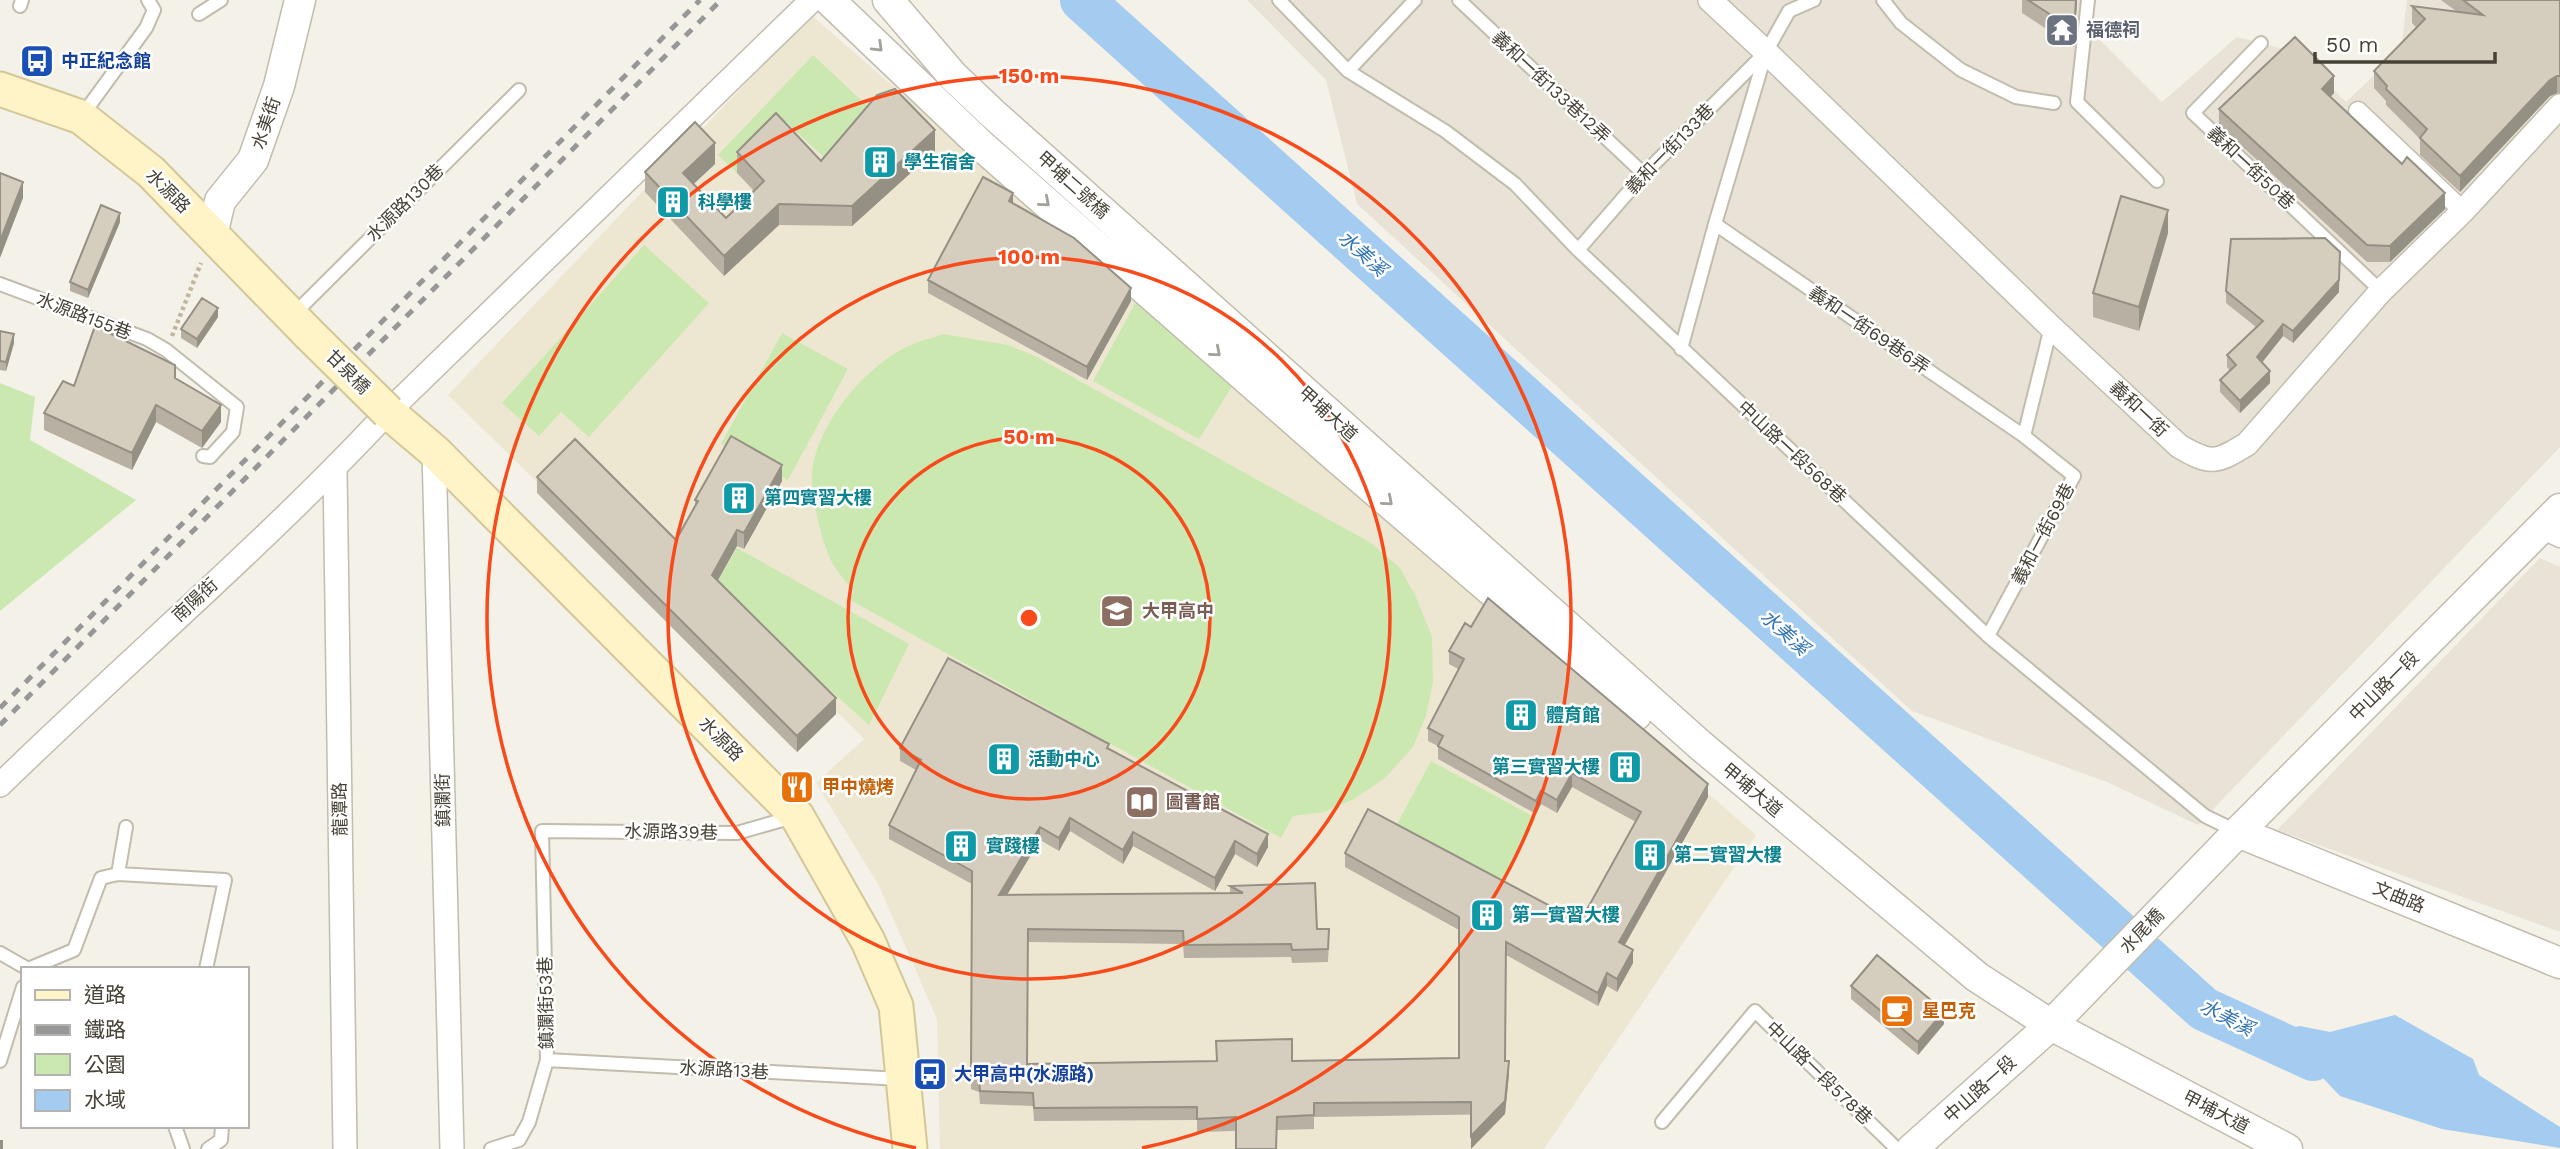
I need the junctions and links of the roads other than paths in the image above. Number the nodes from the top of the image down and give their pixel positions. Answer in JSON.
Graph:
{"nodes":[{"id":1,"x":148,"y":0,"type":"edge"},
{"id":2,"x":221,"y":0,"type":"edge"},
{"id":3,"x":300,"y":0,"type":"edge"},
{"id":4,"x":812,"y":0,"type":"edge"},
{"id":5,"x":829,"y":0,"type":"edge"},
{"id":6,"x":888,"y":0,"type":"edge"},
{"id":7,"x":1279,"y":0,"type":"edge"},
{"id":8,"x":1415,"y":0,"type":"edge"},
{"id":9,"x":1459,"y":0,"type":"edge"},
{"id":10,"x":1710,"y":0,"type":"edge"},
{"id":11,"x":1814,"y":0,"type":"edge"},
{"id":12,"x":1883,"y":0,"type":"edge"},
{"id":13,"x":2088,"y":0,"type":"edge"},
{"id":14,"x":1789,"y":6,"type":"edge"},
{"id":15,"x":199,"y":14,"type":"dead end"},
{"id":16,"x":2261,"y":43,"type":"dead end"},
{"id":17,"x":1766,"y":51,"type":"junction"},
{"id":18,"x":1348,"y":71,"type":"junction"},
{"id":19,"x":0,"y":89,"type":"edge"},
{"id":20,"x":519,"y":90,"type":"dead end"},
{"id":21,"x":2053,"y":103,"type":"dead end"},
{"id":22,"x":2560,"y":106,"type":"edge"},
{"id":23,"x":2358,"y":111,"type":"dead end"},
{"id":24,"x":80,"y":117,"type":"junction"},
{"id":25,"x":1644,"y":174,"type":"junction"},
{"id":26,"x":2157,"y":181,"type":"dead end"},
{"id":27,"x":2463,"y":211,"type":"junction"},
{"id":28,"x":1715,"y":224,"type":"junction"},
{"id":29,"x":212,"y":235,"type":"junction"},
{"id":30,"x":1578,"y":250,"type":"junction"},
{"id":31,"x":0,"y":284,"type":"edge"},
{"id":32,"x":2381,"y":291,"type":"junction"},
{"id":33,"x":300,"y":325,"type":"junction"},
{"id":34,"x":2050,"y":327,"type":"junction"},
{"id":35,"x":1681,"y":349,"type":"junction"},
{"id":36,"x":1268,"y":360,"type":"joint"},
{"id":37,"x":388,"y":412,"type":"junction"},
{"id":38,"x":2024,"y":436,"type":"junction"},
{"id":39,"x":434,"y":451,"type":"junction"},
{"id":40,"x":203,"y":456,"type":"edge"},
{"id":41,"x":335,"y":470,"type":"junction"},
{"id":42,"x":2554,"y":525,"type":"edge"},
{"id":43,"x":1987,"y":636,"type":"junction"},
{"id":44,"x":1700,"y":745,"type":"junction"},
{"id":45,"x":0,"y":785,"type":"edge"},
{"id":46,"x":797,"y":816,"type":"junction"},
{"id":47,"x":126,"y":827,"type":"dead end"},
{"id":48,"x":542,"y":831,"type":"joint"},
{"id":49,"x":2238,"y":832,"type":"junction"},
{"id":50,"x":2207,"y":864,"type":"joint"},
{"id":51,"x":118,"y":874,"type":"junction"},
{"id":52,"x":0,"y":953,"type":"edge"},
{"id":53,"x":2560,"y":963,"type":"edge"},
{"id":54,"x":24,"y":967,"type":"edge"},
{"id":55,"x":33,"y":967,"type":"edge"},
{"id":56,"x":206,"y":967,"type":"edge"},
{"id":57,"x":21,"y":993,"type":"edge"},
{"id":58,"x":2077,"y":999,"type":"joint"},
{"id":59,"x":2051,"y":1025,"type":"junction"},
{"id":60,"x":547,"y":1060,"type":"junction"},
{"id":61,"x":0,"y":1061,"type":"edge"},
{"id":62,"x":901,"y":1079,"type":"junction"},
{"id":63,"x":1662,"y":1122,"type":"dead end"},
{"id":64,"x":176,"y":1128,"type":"edge"},
{"id":65,"x":222,"y":1128,"type":"edge"},
{"id":66,"x":183,"y":1149,"type":"edge"},
{"id":67,"x":208,"y":1149,"type":"edge"},
{"id":68,"x":345,"y":1149,"type":"edge"},
{"id":69,"x":452,"y":1149,"type":"edge"},
{"id":70,"x":491,"y":1149,"type":"edge"},
{"id":71,"x":910,"y":1149,"type":"edge"},
{"id":72,"x":1897,"y":1149,"type":"edge"},
{"id":73,"x":1912,"y":1149,"type":"edge"},
{"id":74,"x":2287,"y":1149,"type":"edge"}],
"edges":[{"from":1,"to":24,"type":"lane"},
{"from":2,"to":15,"type":"lane"},
{"from":3,"to":29,"type":"street","name":"水美街"},
{"from":4,"to":37,"type":"street","name":"南陽街"},
{"from":5,"to":44,"type":"street","one_way":true},
{"from":6,"to":36,"type":"street","name":"甲埔二號橋"},
{"from":7,"to":18,"type":"lane","name":"中山路一段568巷"},
{"from":8,"to":18,"type":"lane"},
{"from":9,"to":25,"type":"lane","name":"義和一街133巷12弄"},
{"from":10,"to":17,"type":"street","name":"義和一街"},
{"from":11,"to":14,"type":"lane"},
{"from":12,"to":21,"type":"lane"},
{"from":13,"to":26,"type":"lane"},
{"from":14,"to":17,"type":"lane"},
{"from":16,"to":32,"type":"lane","name":"義和一街50巷"},
{"from":17,"to":25,"type":"lane","name":"義和一街133巷"},
{"from":17,"to":28,"type":"lane"},
{"from":17,"to":34,"type":"street","name":"義和一街"},
{"from":18,"to":30,"type":"lane","name":"中山路一段568巷"},
{"from":19,"to":24,"type":"main road","name":"水源路"},
{"from":20,"to":33,"type":"lane","name":"水源路130巷"},
{"from":22,"to":27,"type":"street","name":"義和一街"},
{"from":23,"to":27,"type":"street"},
{"from":24,"to":29,"type":"main road","name":"水源路"},
{"from":25,"to":30,"type":"lane","name":"義和一街133巷"},
{"from":27,"to":32,"type":"street","name":"義和一街"},
{"from":28,"to":35,"type":"lane"},
{"from":28,"to":38,"type":"lane","name":"義和一街69巷6弄"},
{"from":29,"to":33,"type":"main road","name":"水源路"},
{"from":30,"to":35,"type":"lane","name":"中山路一段568巷"},
{"from":31,"to":40,"type":"lane","name":"水源路155巷"},
{"from":32,"to":34,"type":"street","name":"義和一街"},
{"from":33,"to":37,"type":"main road","name":"甘泉橋","bridge":true},
{"from":34,"to":38,"type":"lane"},
{"from":35,"to":43,"type":"lane","name":"中山路一段568巷"},
{"from":36,"to":44,"type":"street","name":"甲埔大道"},
{"from":37,"to":39,"type":"main road","name":"水源路"},
{"from":37,"to":41,"type":"street","name":"南陽街"},
{"from":38,"to":43,"type":"lane","name":"義和一街69巷"},
{"from":39,"to":46,"type":"main road","name":"水源路"},
{"from":39,"to":69,"type":"street","name":"鎮瀾街"},
{"from":41,"to":45,"type":"street","name":"南陽街"},
{"from":41,"to":68,"type":"street","name":"龍潭路"},
{"from":42,"to":49,"type":"street","name":"中山路一段"},
{"from":43,"to":49,"type":"lane","name":"中山路一段568巷"},
{"from":44,"to":59,"type":"street","name":"甲埔大道"},
{"from":46,"to":48,"type":"lane","name":"水源路39巷"},
{"from":46,"to":62,"type":"main road","name":"水源路"},
{"from":47,"to":51,"type":"lane"},
{"from":48,"to":60,"type":"lane","name":"鎮瀾街53巷"},
{"from":49,"to":50,"type":"street","name":"中山路一段"},
{"from":49,"to":53,"type":"street","name":"文曲路"},
{"from":50,"to":58,"type":"street","name":"水尾橋"},
{"from":51,"to":55,"type":"lane"},
{"from":51,"to":56,"type":"lane"},
{"from":52,"to":54,"type":"lane"},
{"from":57,"to":61,"type":"lane"},
{"from":58,"to":59,"type":"street","name":"中山路一段"},
{"from":59,"to":73,"type":"street","name":"中山路一段"},
{"from":59,"to":74,"type":"street","name":"甲埔大道"},
{"from":60,"to":62,"type":"lane","name":"水源路13巷"},
{"from":60,"to":70,"type":"lane","name":"鎮瀾街53巷"},
{"from":62,"to":71,"type":"main road","name":"水源路"},
{"from":63,"to":72,"type":"lane","name":"中山路一段578巷"},
{"from":64,"to":66,"type":"lane"},
{"from":65,"to":67,"type":"lane"}]}
